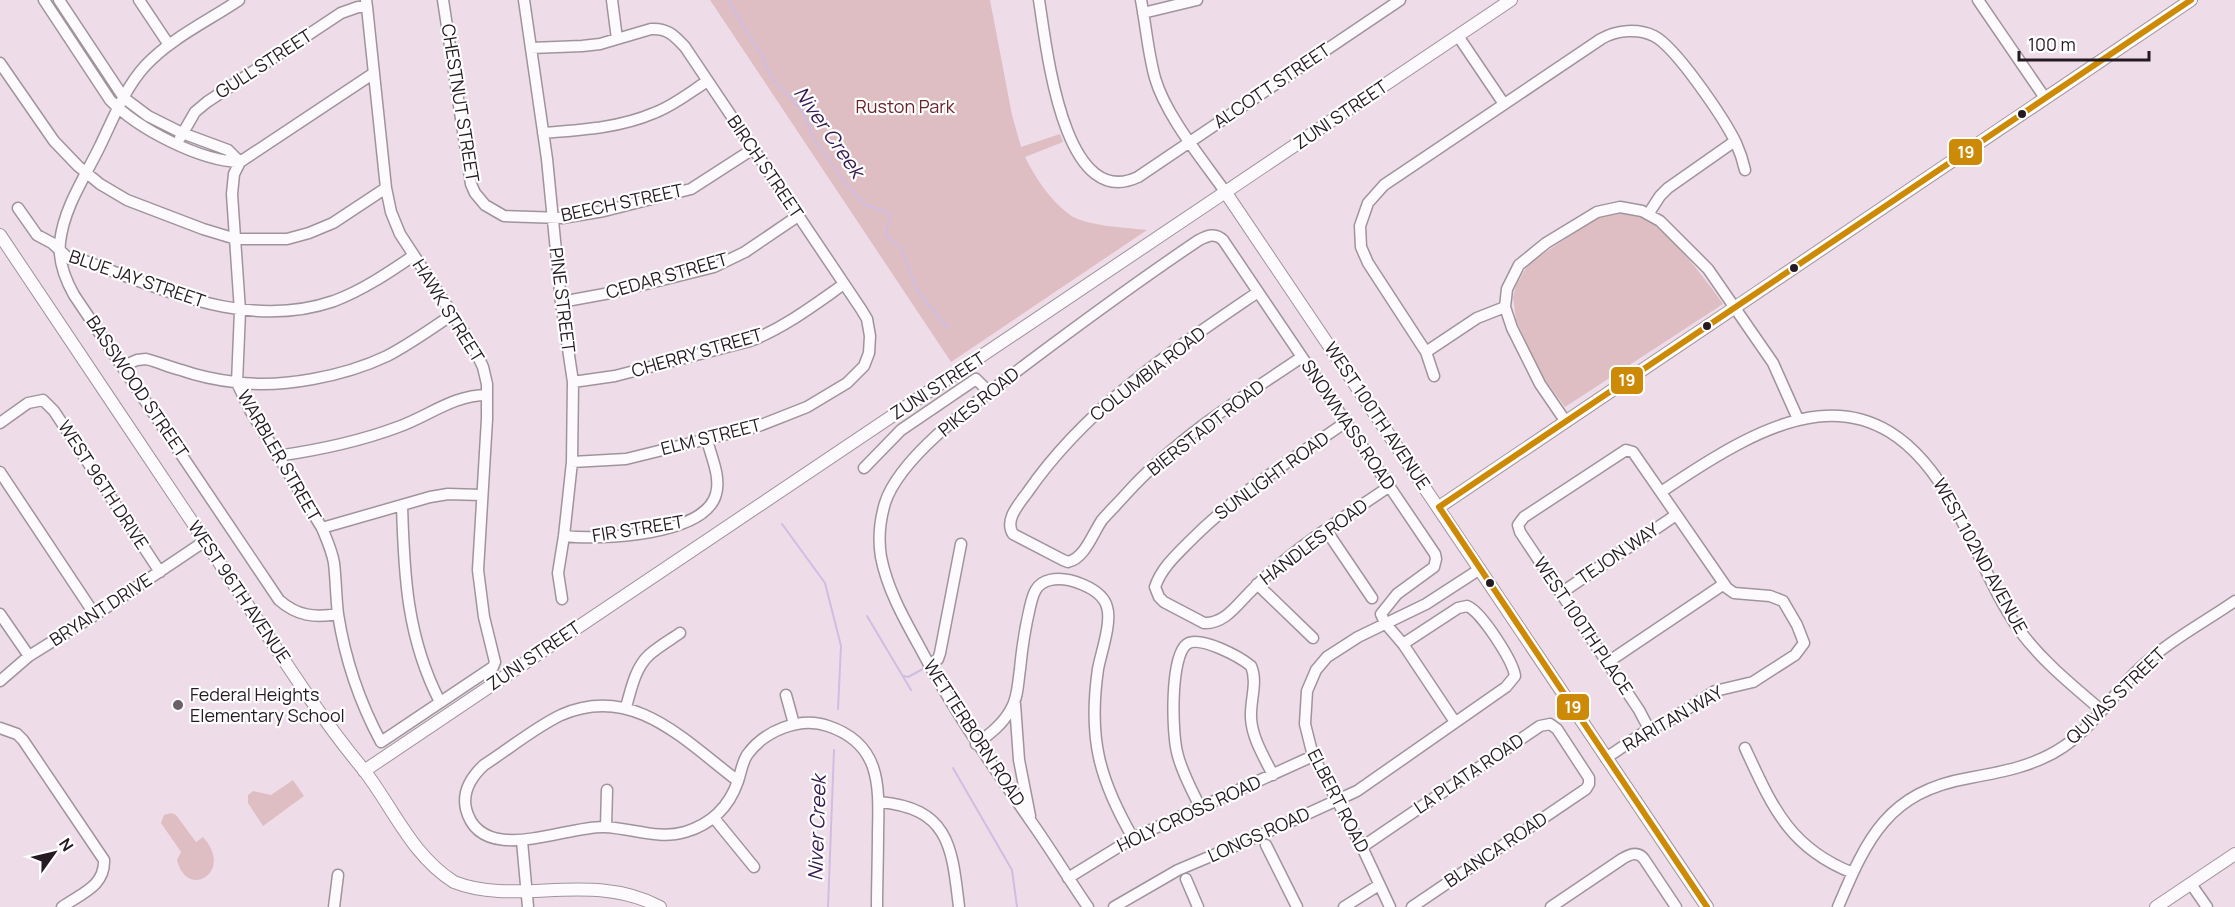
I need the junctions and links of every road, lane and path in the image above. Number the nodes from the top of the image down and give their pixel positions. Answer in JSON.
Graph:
{"nodes":[{"id":1,"x":44,"y":0,"type":"edge"},
{"id":2,"x":59,"y":0,"type":"edge"},
{"id":3,"x":139,"y":0,"type":"edge"},
{"id":4,"x":239,"y":0,"type":"edge"},
{"id":5,"x":443,"y":0,"type":"edge"},
{"id":6,"x":524,"y":0,"type":"edge"},
{"id":7,"x":612,"y":0,"type":"edge"},
{"id":8,"x":1039,"y":0,"type":"edge"},
{"id":9,"x":1141,"y":0,"type":"edge"},
{"id":10,"x":1197,"y":0,"type":"edge"},
{"id":11,"x":1400,"y":0,"type":"edge"},
{"id":12,"x":1511,"y":0,"type":"edge"},
{"id":13,"x":1978,"y":0,"type":"edge"},
{"id":14,"x":2191,"y":0,"type":"edge"},
{"id":15,"x":224,"y":4,"type":"edge"},
{"id":16,"x":367,"y":4,"type":"edge"},
{"id":17,"x":1143,"y":13,"type":"junction"},
{"id":18,"x":1458,"y":36,"type":"junction"},
{"id":19,"x":85,"y":39,"type":"junction"},
{"id":20,"x":617,"y":39,"type":"junction"},
{"id":21,"x":169,"y":45,"type":"junction"},
{"id":22,"x":75,"y":46,"type":"junction"},
{"id":23,"x":531,"y":48,"type":"junction"},
{"id":24,"x":0,"y":63,"type":"edge"},
{"id":25,"x":374,"y":73,"type":"junction"},
{"id":26,"x":706,"y":82,"type":"junction"},
{"id":27,"x":2045,"y":98,"type":"junction"},
{"id":28,"x":121,"y":103,"type":"junction"},
{"id":29,"x":1504,"y":104,"type":"junction"},
{"id":30,"x":182,"y":133,"type":"junction"},
{"id":31,"x":543,"y":133,"type":"junction"},
{"id":32,"x":1190,"y":140,"type":"junction"},
{"id":33,"x":1736,"y":141,"type":"junction"},
{"id":34,"x":177,"y":144,"type":"junction"},
{"id":35,"x":753,"y":149,"type":"junction"},
{"id":36,"x":240,"y":162,"type":"junction"},
{"id":37,"x":1745,"y":170,"type":"dead end"},
{"id":38,"x":86,"y":173,"type":"junction"},
{"id":39,"x":386,"y":188,"type":"junction"},
{"id":40,"x":1226,"y":193,"type":"junction"},
{"id":41,"x":18,"y":208,"type":"dead end"},
{"id":42,"x":1649,"y":213,"type":"junction"},
{"id":43,"x":798,"y":216,"type":"junction"},
{"id":44,"x":551,"y":218,"type":"junction"},
{"id":45,"x":0,"y":235,"type":"edge"},
{"id":46,"x":1215,"y":236,"type":"joint"},
{"id":47,"x":236,"y":239,"type":"junction"},
{"id":48,"x":60,"y":250,"type":"junction"},
{"id":49,"x":413,"y":256,"type":"junction"},
{"id":50,"x":844,"y":284,"type":"junction"},
{"id":51,"x":1258,"y":292,"type":"junction"},
{"id":52,"x":561,"y":302,"type":"junction"},
{"id":53,"x":1505,"y":307,"type":"junction"},
{"id":54,"x":1736,"y":308,"type":"junction"},
{"id":55,"x":240,"y":311,"type":"junction"},
{"id":56,"x":453,"y":314,"type":"junction"},
{"id":57,"x":1426,"y":352,"type":"junction"},
{"id":58,"x":1302,"y":357,"type":"junction"},
{"id":59,"x":123,"y":366,"type":"junction"},
{"id":60,"x":1434,"y":376,"type":"dead end"},
{"id":61,"x":573,"y":382,"type":"junction"},
{"id":62,"x":237,"y":383,"type":"junction"},
{"id":63,"x":843,"y":386,"type":"joint"},
{"id":64,"x":989,"y":392,"type":"junction"},
{"id":65,"x":488,"y":395,"type":"junction"},
{"id":66,"x":1798,"y":419,"type":"junction"},
{"id":67,"x":1346,"y":422,"type":"junction"},
{"id":68,"x":1566,"y":422,"type":"junction"},
{"id":69,"x":0,"y":423,"type":"edge"},
{"id":70,"x":707,"y":440,"type":"junction"},
{"id":71,"x":277,"y":456,"type":"junction"},
{"id":72,"x":572,"y":462,"type":"junction"},
{"id":73,"x":864,"y":468,"type":"dead end"},
{"id":74,"x":0,"y":472,"type":"edge"},
{"id":75,"x":1390,"y":486,"type":"junction"},
{"id":76,"x":1661,"y":492,"type":"junction"},
{"id":77,"x":481,"y":495,"type":"junction"},
{"id":78,"x":402,"y":505,"type":"junction"},
{"id":79,"x":1439,"y":507,"type":"junction"},
{"id":80,"x":1676,"y":515,"type":"junction"},
{"id":81,"x":322,"y":528,"type":"junction"},
{"id":82,"x":1326,"y":530,"type":"junction"},
{"id":83,"x":564,"y":536,"type":"junction"},
{"id":84,"x":205,"y":541,"type":"junction"},
{"id":85,"x":961,"y":544,"type":"dead end"},
{"id":86,"x":1038,"y":548,"type":"joint"},
{"id":87,"x":1480,"y":569,"type":"junction"},
{"id":88,"x":160,"y":572,"type":"junction"},
{"id":89,"x":1257,"y":584,"type":"junction"},
{"id":90,"x":1724,"y":584,"type":"junction"},
{"id":91,"x":1400,"y":592,"type":"junction"},
{"id":92,"x":1561,"y":592,"type":"junction"},
{"id":93,"x":1372,"y":598,"type":"dead end"},
{"id":94,"x":562,"y":599,"type":"dead end"},
{"id":95,"x":2235,"y":601,"type":"edge"},
{"id":96,"x":1179,"y":611,"type":"joint"},
{"id":97,"x":1410,"y":612,"type":"junction"},
{"id":98,"x":0,"y":614,"type":"edge"},
{"id":99,"x":338,"y":614,"type":"junction"},
{"id":100,"x":95,"y":615,"type":"junction"},
{"id":101,"x":1385,"y":624,"type":"junction"},
{"id":102,"x":680,"y":633,"type":"dead end"},
{"id":103,"x":1313,"y":638,"type":"dead end"},
{"id":104,"x":1403,"y":644,"type":"junction"},
{"id":105,"x":918,"y":645,"type":"joint"},
{"id":106,"x":29,"y":656,"type":"junction"},
{"id":107,"x":1608,"y":662,"type":"junction"},
{"id":108,"x":929,"y":666,"type":"junction"},
{"id":109,"x":0,"y":681,"type":"edge"},
{"id":110,"x":786,"y":695,"type":"dead end"},
{"id":111,"x":1015,"y":701,"type":"junction"},
{"id":112,"x":440,"y":702,"type":"junction"},
{"id":113,"x":626,"y":707,"type":"junction"},
{"id":114,"x":2102,"y":710,"type":"junction"},
{"id":115,"x":1455,"y":722,"type":"junction"},
{"id":116,"x":794,"y":724,"type":"junction"},
{"id":117,"x":0,"y":728,"type":"edge"},
{"id":118,"x":1649,"y":729,"type":"junction"},
{"id":119,"x":976,"y":744,"type":"junction"},
{"id":120,"x":1745,"y":748,"type":"dead end"},
{"id":121,"x":1571,"y":751,"type":"joint"},
{"id":122,"x":1313,"y":756,"type":"junction"},
{"id":123,"x":1606,"y":758,"type":"junction"},
{"id":124,"x":364,"y":771,"type":"junction"},
{"id":125,"x":1273,"y":775,"type":"junction"},
{"id":126,"x":738,"y":781,"type":"junction"},
{"id":127,"x":607,"y":790,"type":"dead end"},
{"id":128,"x":1336,"y":800,"type":"junction"},
{"id":129,"x":879,"y":802,"type":"junction"},
{"id":130,"x":1200,"y":807,"type":"junction"},
{"id":131,"x":714,"y":818,"type":"junction"},
{"id":132,"x":1031,"y":821,"type":"junction"},
{"id":133,"x":606,"y":827,"type":"junction"},
{"id":134,"x":1132,"y":838,"type":"junction"},
{"id":135,"x":522,"y":841,"type":"junction"},
{"id":136,"x":1266,"y":845,"type":"dead end"},
{"id":137,"x":1362,"y":847,"type":"junction"},
{"id":138,"x":2235,"y":854,"type":"edge"},
{"id":139,"x":754,"y":867,"type":"dead end"},
{"id":140,"x":1853,"y":873,"type":"junction"},
{"id":141,"x":338,"y":875,"type":"dead end"},
{"id":142,"x":1068,"y":878,"type":"junction"},
{"id":143,"x":1186,"y":879,"type":"dead end"},
{"id":144,"x":2191,"y":884,"type":"junction"},
{"id":145,"x":1379,"y":885,"type":"junction"},
{"id":146,"x":527,"y":902,"type":"edge"},
{"id":147,"x":62,"y":907,"type":"edge"},
{"id":148,"x":334,"y":907,"type":"edge"},
{"id":149,"x":660,"y":907,"type":"edge"},
{"id":150,"x":877,"y":907,"type":"edge"},
{"id":151,"x":959,"y":907,"type":"edge"},
{"id":152,"x":1088,"y":907,"type":"edge"},
{"id":153,"x":1114,"y":907,"type":"edge"},
{"id":154,"x":1198,"y":907,"type":"edge"},
{"id":155,"x":1297,"y":907,"type":"edge"},
{"id":156,"x":1344,"y":907,"type":"edge"},
{"id":157,"x":1390,"y":907,"type":"edge"},
{"id":158,"x":1412,"y":907,"type":"edge"},
{"id":159,"x":1551,"y":907,"type":"edge"},
{"id":160,"x":1676,"y":907,"type":"edge"},
{"id":161,"x":1707,"y":907,"type":"edge"},
{"id":162,"x":1838,"y":907,"type":"edge"},
{"id":163,"x":2156,"y":907,"type":"edge"},
{"id":164,"x":2206,"y":907,"type":"edge"}],
"edges":[{"from":1,"to":22,"type":"street"},
{"from":2,"to":19,"type":"street"},
{"from":3,"to":21,"type":"street"},
{"from":4,"to":15,"type":"street","name":"BASSWOOD STREET"},
{"from":5,"to":44,"type":"street","name":"CHESTNUT STREET"},
{"from":6,"to":23,"type":"street","name":"PINE STREET"},
{"from":7,"to":20,"type":"street"},
{"from":8,"to":32,"type":"street","name":"ALCOTT STREET"},
{"from":9,"to":17,"type":"street","name":"WEST 100TH AVENUE"},
{"from":10,"to":17,"type":"street"},
{"from":11,"to":32,"type":"street","name":"ALCOTT STREET"},
{"from":12,"to":18,"type":"street","name":"ZUNI STREET"},
{"from":13,"to":27,"type":"street"},
{"from":14,"to":27,"type":"street"},
{"from":15,"to":21,"type":"street","name":"BASSWOOD STREET"},
{"from":16,"to":25,"type":"street","name":"HAWK STREET"},
{"from":16,"to":30,"type":"street","name":"GULL STREET"},
{"from":17,"to":32,"type":"street","name":"WEST 100TH AVENUE"},
{"from":18,"to":29,"type":"street"},
{"from":18,"to":40,"type":"street","name":"ZUNI STREET"},
{"from":19,"to":22,"type":"street"},
{"from":19,"to":28,"type":"street"},
{"from":20,"to":23,"type":"street","name":"BIRCH STREET"},
{"from":20,"to":26,"type":"street","name":"BIRCH STREET"},
{"from":21,"to":28,"type":"street","name":"BASSWOOD STREET"},
{"from":22,"to":28,"type":"street"},
{"from":23,"to":31,"type":"street","name":"PINE STREET"},
{"from":24,"to":38,"type":"street"},
{"from":25,"to":36,"type":"street"},
{"from":25,"to":39,"type":"street","name":"HAWK STREET"},
{"from":26,"to":31,"type":"street"},
{"from":26,"to":35,"type":"street","name":"BIRCH STREET"},
{"from":27,"to":54,"type":"street"},
{"from":28,"to":30,"type":"street"},
{"from":28,"to":34,"type":"street"},
{"from":28,"to":38,"type":"street","name":"BASSWOOD STREET"},
{"from":29,"to":33,"type":"street"},
{"from":29,"to":57,"type":"street"},
{"from":30,"to":34,"type":"street","name":"GULL STREET"},
{"from":30,"to":36,"type":"street"},
{"from":31,"to":44,"type":"street","name":"PINE STREET"},
{"from":32,"to":40,"type":"street","name":"WEST 100TH AVENUE"},
{"from":33,"to":37,"type":"street"},
{"from":33,"to":42,"type":"street"},
{"from":34,"to":36,"type":"street"},
{"from":35,"to":43,"type":"street","name":"BIRCH STREET"},
{"from":35,"to":44,"type":"street","name":"BEECH STREET"},
{"from":36,"to":47,"type":"street","name":"WARBLER STREET"},
{"from":38,"to":47,"type":"street"},
{"from":38,"to":48,"type":"street","name":"BASSWOOD STREET"},
{"from":39,"to":47,"type":"street"},
{"from":39,"to":49,"type":"street","name":"HAWK STREET"},
{"from":40,"to":79,"type":"street","name":"WEST 100TH AVENUE"},
{"from":40,"to":124,"type":"street","name":"ZUNI STREET"},
{"from":41,"to":48,"type":"street","name":"BLUE JAY STREET"},
{"from":42,"to":53,"type":"street"},
{"from":42,"to":54,"type":"street"},
{"from":43,"to":50,"type":"street","name":"BIRCH STREET"},
{"from":43,"to":52,"type":"street","name":"CEDAR STREET"},
{"from":44,"to":52,"type":"street","name":"PINE STREET"},
{"from":45,"to":84,"type":"street","name":"WEST 96TH AVENUE"},
{"from":46,"to":51,"type":"street","name":"SNOWMASS ROAD"},
{"from":46,"to":64,"type":"street","name":"PIKES ROAD"},
{"from":47,"to":55,"type":"street","name":"WARBLER STREET"},
{"from":48,"to":55,"type":"street","name":"BLUE JAY STREET"},
{"from":48,"to":59,"type":"street","name":"BASSWOOD STREET"},
{"from":49,"to":55,"type":"street","name":"BLUE JAY STREET"},
{"from":49,"to":56,"type":"street","name":"HAWK STREET"},
{"from":50,"to":61,"type":"street","name":"CHERRY STREET"},
{"from":50,"to":63,"type":"street","name":"BIRCH STREET"},
{"from":51,"to":58,"type":"street","name":"SNOWMASS ROAD"},
{"from":51,"to":86,"type":"street","name":"COLUMBIA ROAD"},
{"from":52,"to":61,"type":"street","name":"PINE STREET"},
{"from":53,"to":57,"type":"street"},
{"from":53,"to":68,"type":"street"},
{"from":54,"to":66,"type":"street"},
{"from":54,"to":68,"type":"street"},
{"from":55,"to":62,"type":"street","name":"WARBLER STREET"},
{"from":56,"to":62,"type":"street"},
{"from":56,"to":65,"type":"street","name":"HAWK STREET"},
{"from":57,"to":60,"type":"street"},
{"from":58,"to":67,"type":"street","name":"SNOWMASS ROAD"},
{"from":58,"to":86,"type":"street","name":"BIERSTADT ROAD"},
{"from":59,"to":62,"type":"street"},
{"from":59,"to":99,"type":"street","name":"BASSWOOD STREET"},
{"from":61,"to":72,"type":"street","name":"PINE STREET"},
{"from":62,"to":71,"type":"street","name":"WARBLER STREET"},
{"from":63,"to":70,"type":"street","name":"ELM STREET"},
{"from":64,"to":73,"type":"street"},
{"from":64,"to":105,"type":"street","name":"PIKES ROAD"},
{"from":65,"to":71,"type":"street"},
{"from":65,"to":77,"type":"street","name":"HAWK STREET"},
{"from":66,"to":76,"type":"street","name":"WEST 102ND AVENUE"},
{"from":66,"to":114,"type":"street","name":"WEST 102ND AVENUE"},
{"from":67,"to":75,"type":"street","name":"SNOWMASS ROAD"},
{"from":67,"to":96,"type":"street","name":"SUNLIGHT ROAD"},
{"from":68,"to":79,"type":"street"},
{"from":69,"to":88,"type":"street","name":"WEST 96TH DRIVE"},
{"from":70,"to":72,"type":"street","name":"ELM STREET"},
{"from":70,"to":83,"type":"street","name":"FIR STREET"},
{"from":71,"to":81,"type":"street","name":"WARBLER STREET"},
{"from":72,"to":83,"type":"street","name":"PINE STREET"},
{"from":74,"to":100,"type":"street"},
{"from":75,"to":82,"type":"street","name":"HANDLES ROAD"},
{"from":75,"to":91,"type":"street","name":"SNOWMASS ROAD"},
{"from":76,"to":80,"type":"street"},
{"from":76,"to":92,"type":"street","name":"WEST 100TH PLACE"},
{"from":77,"to":78,"type":"street"},
{"from":77,"to":112,"type":"street","name":"HAWK STREET"},
{"from":78,"to":81,"type":"street"},
{"from":78,"to":112,"type":"street"},
{"from":79,"to":87,"type":"street","name":"WEST 100TH AVENUE"},
{"from":80,"to":90,"type":"street"},
{"from":80,"to":92,"type":"street","name":"TEJON WAY"},
{"from":81,"to":99,"type":"street","name":"WARBLER STREET"},
{"from":82,"to":89,"type":"street","name":"HANDLES ROAD"},
{"from":82,"to":93,"type":"street"},
{"from":83,"to":94,"type":"street","name":"PINE STREET"},
{"from":84,"to":88,"type":"street","name":"BRYANT DRIVE"},
{"from":84,"to":124,"type":"street","name":"WEST 96TH AVENUE"},
{"from":85,"to":108,"type":"street"},
{"from":87,"to":97,"type":"street","name":"ELBERT ROAD"},
{"from":87,"to":123,"type":"street","name":"WEST 100TH AVENUE"},
{"from":88,"to":100,"type":"street","name":"BRYANT DRIVE"},
{"from":89,"to":96,"type":"street","name":"HANDLES ROAD"},
{"from":89,"to":103,"type":"street"},
{"from":90,"to":107,"type":"street"},
{"from":90,"to":118,"type":"street","name":"RARITAN WAY"},
{"from":91,"to":97,"type":"street"},
{"from":91,"to":101,"type":"street","name":"SNOWMASS ROAD"},
{"from":92,"to":107,"type":"street","name":"WEST 100TH PLACE"},
{"from":95,"to":114,"type":"street","name":"QUIVAS STREET"},
{"from":97,"to":101,"type":"street","name":"ELBERT ROAD"},
{"from":98,"to":106,"type":"street"},
{"from":99,"to":112,"type":"street","name":"WARBLER STREET"},
{"from":100,"to":106,"type":"street","name":"BRYANT DRIVE"},
{"from":101,"to":104,"type":"street"},
{"from":101,"to":122,"type":"street","name":"ELBERT ROAD"},
{"from":102,"to":113,"type":"street"},
{"from":104,"to":115,"type":"street"},
{"from":104,"to":115,"type":"street","name":"LONGS ROAD"},
{"from":105,"to":108,"type":"street","name":"WETTERBORN ROAD"},
{"from":106,"to":109,"type":"street","name":"BRYANT DRIVE"},
{"from":107,"to":118,"type":"street","name":"WEST 100TH PLACE"},
{"from":108,"to":119,"type":"street","name":"WETTERBORN ROAD"},
{"from":110,"to":116,"type":"street"},
{"from":111,"to":119,"type":"street"},
{"from":111,"to":132,"type":"street","name":"WETTERBORN ROAD"},
{"from":111,"to":134,"type":"street"},
{"from":113,"to":126,"type":"street"},
{"from":113,"to":135,"type":"street"},
{"from":114,"to":140,"type":"street","name":"QUIVAS STREET"},
{"from":115,"to":128,"type":"street","name":"LONGS ROAD"},
{"from":116,"to":126,"type":"street"},
{"from":116,"to":129,"type":"street"},
{"from":117,"to":147,"type":"street"},
{"from":118,"to":123,"type":"street","name":"RARITAN WAY"},
{"from":119,"to":132,"type":"street","name":"WETTERBORN ROAD"},
{"from":120,"to":140,"type":"street"},
{"from":121,"to":137,"type":"street","name":"LA PLATA ROAD"},
{"from":121,"to":158,"type":"street","name":"BLANCA ROAD"},
{"from":122,"to":125,"type":"street","name":"HOLY CROSS ROAD"},
{"from":122,"to":128,"type":"street","name":"ELBERT ROAD"},
{"from":123,"to":161,"type":"street","name":"WEST 100TH AVENUE"},
{"from":124,"to":146,"type":"street","name":"WEST 96TH AVENUE"},
{"from":125,"to":130,"type":"street","name":"HOLY CROSS ROAD"},
{"from":125,"to":130,"type":"street"},
{"from":126,"to":131,"type":"street"},
{"from":127,"to":133,"type":"street"},
{"from":128,"to":137,"type":"street","name":"ELBERT ROAD"},
{"from":128,"to":153,"type":"street","name":"LONGS ROAD"},
{"from":129,"to":150,"type":"street"},
{"from":129,"to":151,"type":"street"},
{"from":130,"to":134,"type":"street","name":"HOLY CROSS ROAD"},
{"from":131,"to":133,"type":"street"},
{"from":131,"to":139,"type":"street"},
{"from":132,"to":142,"type":"street","name":"WETTERBORN ROAD"},
{"from":133,"to":135,"type":"street"},
{"from":134,"to":142,"type":"street","name":"HOLY CROSS ROAD"},
{"from":135,"to":146,"type":"street"},
{"from":136,"to":155,"type":"street"},
{"from":137,"to":145,"type":"street","name":"ELBERT ROAD"},
{"from":138,"to":144,"type":"street"},
{"from":140,"to":162,"type":"street","name":"QUIVAS STREET"},
{"from":141,"to":148,"type":"street"},
{"from":142,"to":152,"type":"street","name":"WETTERBORN ROAD"},
{"from":143,"to":154,"type":"street"},
{"from":144,"to":163,"type":"street"},
{"from":144,"to":164,"type":"street"},
{"from":145,"to":156,"type":"street"},
{"from":145,"to":157,"type":"street","name":"ELBERT ROAD"},
{"from":146,"to":149,"type":"street","name":"WEST 96TH AVENUE"},
{"from":159,"to":160,"type":"street"}]}
